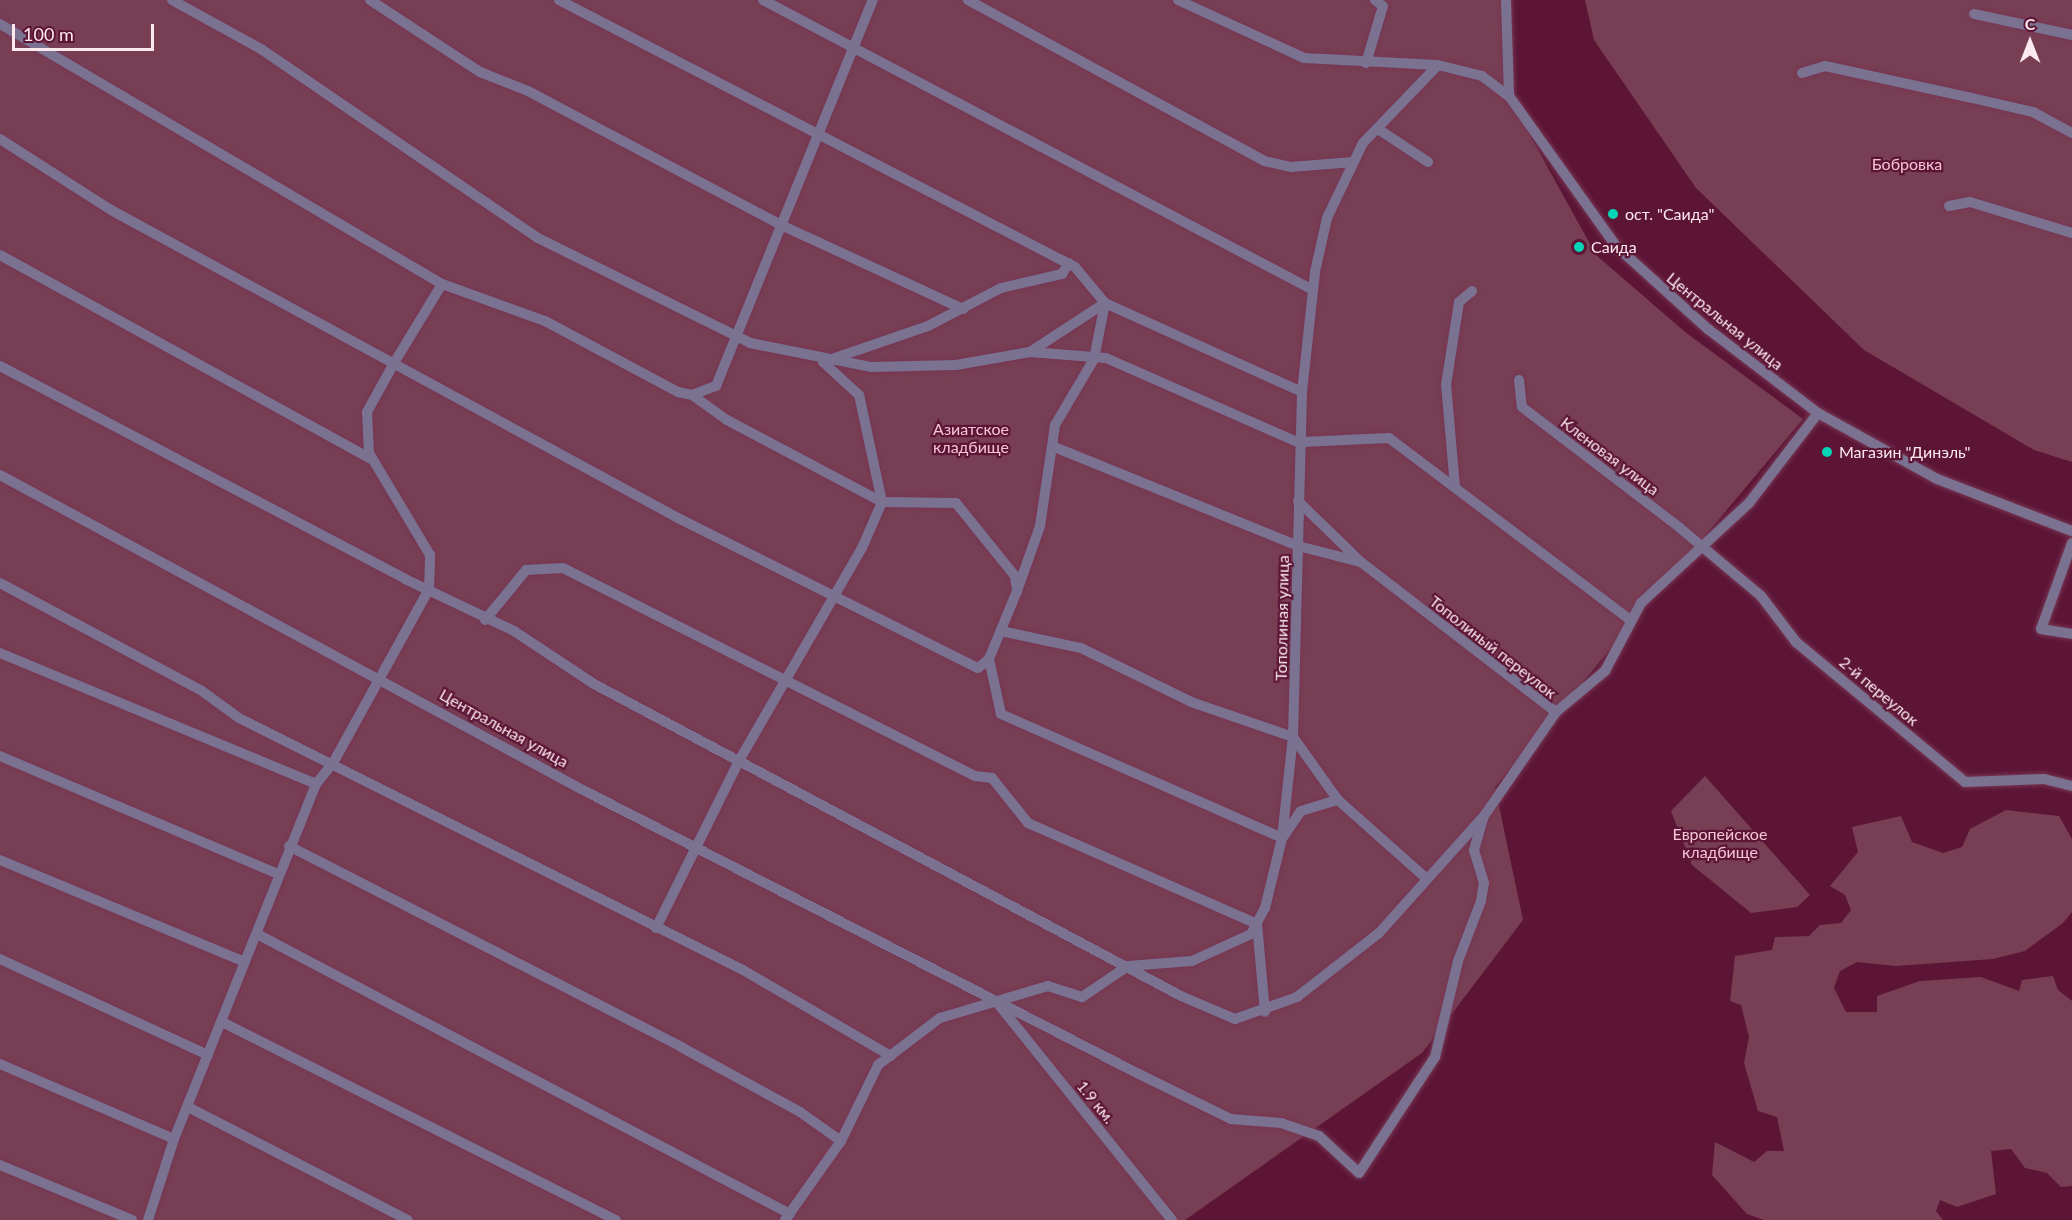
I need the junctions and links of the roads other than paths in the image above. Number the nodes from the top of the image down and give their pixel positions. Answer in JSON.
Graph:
{"nodes":[{"id":1,"x":172,"y":0,"type":"edge"},
{"id":2,"x":370,"y":0,"type":"edge"},
{"id":3,"x":559,"y":0,"type":"edge"},
{"id":4,"x":763,"y":0,"type":"edge"},
{"id":5,"x":873,"y":0,"type":"edge"},
{"id":6,"x":968,"y":0,"type":"edge"},
{"id":7,"x":1178,"y":0,"type":"edge"},
{"id":8,"x":1375,"y":0,"type":"edge"},
{"id":9,"x":1506,"y":0,"type":"edge"},
{"id":10,"x":1974,"y":14,"type":"dead end"},
{"id":11,"x":0,"y":24,"type":"edge"},
{"id":12,"x":2072,"y":35,"type":"edge"},
{"id":13,"x":854,"y":48,"type":"junction"},
{"id":14,"x":1366,"y":63,"type":"junction"},
{"id":15,"x":1438,"y":65,"type":"junction"},
{"id":16,"x":1802,"y":73,"type":"dead end"},
{"id":17,"x":1509,"y":96,"type":"junction"},
{"id":18,"x":1378,"y":129,"type":"junction"},
{"id":19,"x":2072,"y":133,"type":"edge"},
{"id":20,"x":817,"y":135,"type":"junction"},
{"id":21,"x":0,"y":139,"type":"edge"},
{"id":22,"x":1353,"y":162,"type":"junction"},
{"id":23,"x":1428,"y":162,"type":"dead end"},
{"id":24,"x":1949,"y":206,"type":"dead end"},
{"id":25,"x":779,"y":224,"type":"junction"},
{"id":26,"x":2072,"y":233,"type":"edge"},
{"id":27,"x":0,"y":255,"type":"edge"},
{"id":28,"x":1069,"y":263,"type":"junction"},
{"id":29,"x":442,"y":284,"type":"junction"},
{"id":30,"x":1313,"y":290,"type":"junction"},
{"id":31,"x":1472,"y":291,"type":"dead end"},
{"id":32,"x":1105,"y":303,"type":"junction"},
{"id":33,"x":963,"y":309,"type":"junction"},
{"id":34,"x":739,"y":334,"type":"junction"},
{"id":35,"x":1030,"y":352,"type":"junction"},
{"id":36,"x":1094,"y":359,"type":"junction"},
{"id":37,"x":823,"y":362,"type":"junction"},
{"id":38,"x":394,"y":363,"type":"junction"},
{"id":39,"x":0,"y":366,"type":"edge"},
{"id":40,"x":1519,"y":380,"type":"dead end"},
{"id":41,"x":716,"y":386,"type":"junction"},
{"id":42,"x":1302,"y":392,"type":"junction"},
{"id":43,"x":692,"y":395,"type":"junction"},
{"id":44,"x":718,"y":410,"type":"junction"},
{"id":45,"x":1818,"y":413,"type":"junction"},
{"id":46,"x":1301,"y":442,"type":"junction"},
{"id":47,"x":1052,"y":446,"type":"junction"},
{"id":48,"x":373,"y":460,"type":"junction"},
{"id":49,"x":0,"y":475,"type":"edge"},
{"id":50,"x":1455,"y":487,"type":"junction"},
{"id":51,"x":1298,"y":501,"type":"junction"},
{"id":52,"x":882,"y":502,"type":"junction"},
{"id":53,"x":2072,"y":531,"type":"edge"},
{"id":54,"x":2072,"y":543,"type":"edge"},
{"id":55,"x":1298,"y":546,"type":"junction"},
{"id":56,"x":1699,"y":547,"type":"junction"},
{"id":57,"x":1361,"y":562,"type":"junction"},
{"id":58,"x":0,"y":583,"type":"edge"},
{"id":59,"x":429,"y":589,"type":"junction"},
{"id":60,"x":1017,"y":591,"type":"junction"},
{"id":61,"x":832,"y":595,"type":"junction"},
{"id":62,"x":1629,"y":619,"type":"junction"},
{"id":63,"x":485,"y":620,"type":"junction"},
{"id":64,"x":1001,"y":631,"type":"junction"},
{"id":65,"x":2072,"y":634,"type":"edge"},
{"id":66,"x":0,"y":653,"type":"edge"},
{"id":67,"x":989,"y":659,"type":"junction"},
{"id":68,"x":378,"y":675,"type":"junction"},
{"id":69,"x":786,"y":677,"type":"junction"},
{"id":70,"x":1556,"y":712,"type":"junction"},
{"id":71,"x":1293,"y":737,"type":"junction"},
{"id":72,"x":0,"y":756,"type":"edge"},
{"id":73,"x":740,"y":759,"type":"junction"},
{"id":74,"x":333,"y":763,"type":"junction"},
{"id":75,"x":316,"y":783,"type":"junction"},
{"id":76,"x":2072,"y":786,"type":"edge"},
{"id":77,"x":1338,"y":800,"type":"junction"},
{"id":78,"x":1484,"y":816,"type":"junction"},
{"id":79,"x":1282,"y":838,"type":"junction"},
{"id":80,"x":289,"y":846,"type":"junction"},
{"id":81,"x":700,"y":846,"type":"junction"},
{"id":82,"x":0,"y":860,"type":"edge"},
{"id":83,"x":278,"y":874,"type":"junction"},
{"id":84,"x":1427,"y":879,"type":"junction"},
{"id":85,"x":1257,"y":924,"type":"junction"},
{"id":86,"x":656,"y":928,"type":"junction"},
{"id":87,"x":257,"y":934,"type":"junction"},
{"id":88,"x":0,"y":959,"type":"edge"},
{"id":89,"x":245,"y":962,"type":"junction"},
{"id":90,"x":1128,"y":966,"type":"junction"},
{"id":91,"x":997,"y":1002,"type":"junction"},
{"id":92,"x":1265,"y":1012,"type":"junction"},
{"id":93,"x":222,"y":1022,"type":"junction"},
{"id":94,"x":208,"y":1055,"type":"junction"},
{"id":95,"x":891,"y":1056,"type":"junction"},
{"id":96,"x":0,"y":1064,"type":"edge"},
{"id":97,"x":188,"y":1107,"type":"junction"},
{"id":98,"x":174,"y":1139,"type":"junction"},
{"id":99,"x":841,"y":1141,"type":"junction"},
{"id":100,"x":0,"y":1165,"type":"edge"},
{"id":101,"x":787,"y":1217,"type":"edge"},
{"id":102,"x":132,"y":1220,"type":"edge"},
{"id":103,"x":148,"y":1220,"type":"edge"},
{"id":104,"x":408,"y":1220,"type":"edge"},
{"id":105,"x":616,"y":1220,"type":"edge"},
{"id":106,"x":1172,"y":1220,"type":"edge"}],
"edges":[{"from":1,"to":34,"type":"street"},
{"from":2,"to":25,"type":"street"},
{"from":3,"to":20,"type":"street"},
{"from":4,"to":13,"type":"street"},
{"from":5,"to":13,"type":"street"},
{"from":6,"to":22,"type":"street"},
{"from":7,"to":14,"type":"street","name":"Центральная улица"},
{"from":8,"to":14,"type":"street"},
{"from":9,"to":17,"type":"street"},
{"from":10,"to":12,"type":"street"},
{"from":11,"to":29,"type":"street"},
{"from":13,"to":20,"type":"street"},
{"from":13,"to":30,"type":"street"},
{"from":14,"to":15,"type":"street","name":"Центральная улица"},
{"from":15,"to":17,"type":"street","name":"Центральная улица"},
{"from":15,"to":18,"type":"street","name":"Тополиная улица"},
{"from":16,"to":19,"type":"street"},
{"from":17,"to":45,"type":"street","name":"Центральная улица"},
{"from":18,"to":22,"type":"street","name":"Тополиная улица"},
{"from":18,"to":23,"type":"street"},
{"from":20,"to":25,"type":"street"},
{"from":20,"to":28,"type":"street"},
{"from":21,"to":38,"type":"street"},
{"from":22,"to":30,"type":"street","name":"Тополиная улица"},
{"from":24,"to":26,"type":"street"},
{"from":25,"to":33,"type":"street"},
{"from":25,"to":34,"type":"street"},
{"from":27,"to":48,"type":"street"},
{"from":28,"to":32,"type":"street"},
{"from":28,"to":33,"type":"street"},
{"from":29,"to":38,"type":"street"},
{"from":29,"to":43,"type":"street"},
{"from":30,"to":42,"type":"street","name":"Тополиная улица"},
{"from":31,"to":50,"type":"street"},
{"from":32,"to":35,"type":"street"},
{"from":32,"to":36,"type":"street"},
{"from":32,"to":42,"type":"street"},
{"from":33,"to":37,"type":"street"},
{"from":34,"to":37,"type":"street"},
{"from":34,"to":41,"type":"street"},
{"from":35,"to":36,"type":"street"},
{"from":35,"to":37,"type":"street"},
{"from":36,"to":46,"type":"street"},
{"from":36,"to":47,"type":"street"},
{"from":37,"to":52,"type":"street"},
{"from":38,"to":48,"type":"street"},
{"from":38,"to":61,"type":"street"},
{"from":39,"to":59,"type":"street","name":"Тополиный переулок"},
{"from":40,"to":56,"type":"street","name":"Кленовая улица"},
{"from":41,"to":43,"type":"street"},
{"from":41,"to":44,"type":"street"},
{"from":42,"to":46,"type":"street","name":"Тополиная улица"},
{"from":43,"to":44,"type":"street"},
{"from":44,"to":52,"type":"street"},
{"from":45,"to":53,"type":"street","name":"Центральная улица"},
{"from":45,"to":56,"type":"street"},
{"from":46,"to":50,"type":"street"},
{"from":46,"to":51,"type":"street","name":"Тополиная улица"},
{"from":47,"to":55,"type":"street","name":"Тополиный переулок"},
{"from":47,"to":60,"type":"street"},
{"from":48,"to":59,"type":"street"},
{"from":49,"to":68,"type":"street","name":"Центральная улица"},
{"from":50,"to":62,"type":"street"},
{"from":51,"to":55,"type":"street","name":"Тополиная улица"},
{"from":51,"to":57,"type":"street","name":"Тополиный переулок"},
{"from":52,"to":60,"type":"street"},
{"from":52,"to":61,"type":"street"},
{"from":54,"to":65,"type":"street"},
{"from":55,"to":57,"type":"street","name":"Тополиный переулок"},
{"from":55,"to":71,"type":"street","name":"Тополиная улица"},
{"from":56,"to":62,"type":"street"},
{"from":56,"to":76,"type":"street","name":"2-й переулок"},
{"from":57,"to":70,"type":"street","name":"Тополиный переулок"},
{"from":58,"to":74,"type":"street"},
{"from":59,"to":63,"type":"street","name":"Тополиный переулок"},
{"from":59,"to":68,"type":"street"},
{"from":60,"to":64,"type":"street"},
{"from":61,"to":67,"type":"street"},
{"from":61,"to":69,"type":"street"},
{"from":62,"to":70,"type":"street"},
{"from":63,"to":69,"type":"street"},
{"from":63,"to":73,"type":"street","name":"Тополиный переулок"},
{"from":64,"to":67,"type":"street"},
{"from":64,"to":71,"type":"street"},
{"from":66,"to":75,"type":"street"},
{"from":67,"to":79,"type":"street"},
{"from":68,"to":74,"type":"street"},
{"from":68,"to":81,"type":"street","name":"Центральная улица"},
{"from":69,"to":73,"type":"street"},
{"from":69,"to":85,"type":"street"},
{"from":70,"to":78,"type":"street","name":"Тополиный переулок"},
{"from":71,"to":77,"type":"street"},
{"from":71,"to":79,"type":"street","name":"Тополиная улица"},
{"from":72,"to":83,"type":"street"},
{"from":73,"to":81,"type":"street"},
{"from":73,"to":90,"type":"street","name":"Тополиный переулок"},
{"from":74,"to":75,"type":"street"},
{"from":74,"to":86,"type":"street"},
{"from":75,"to":80,"type":"street"},
{"from":77,"to":79,"type":"street"},
{"from":77,"to":84,"type":"street"},
{"from":78,"to":84,"type":"street","name":"Тополиный переулок"},
{"from":78,"to":91,"type":"street","name":"Центральная улица"},
{"from":79,"to":85,"type":"street","name":"Тополиная улица"},
{"from":80,"to":83,"type":"street"},
{"from":80,"to":99,"type":"street"},
{"from":81,"to":86,"type":"street"},
{"from":81,"to":91,"type":"street","name":"Центральная улица"},
{"from":82,"to":89,"type":"street"},
{"from":83,"to":87,"type":"street"},
{"from":84,"to":92,"type":"street","name":"Тополиный переулок"},
{"from":85,"to":90,"type":"street"},
{"from":85,"to":92,"type":"street"},
{"from":86,"to":95,"type":"street"},
{"from":87,"to":89,"type":"street"},
{"from":87,"to":101,"type":"street"},
{"from":88,"to":94,"type":"street"},
{"from":89,"to":93,"type":"street"},
{"from":90,"to":91,"type":"street"},
{"from":90,"to":92,"type":"street","name":"Тополиный переулок"},
{"from":91,"to":95,"type":"street"},
{"from":91,"to":106,"type":"street","name":"1.9 км."},
{"from":93,"to":94,"type":"street"},
{"from":93,"to":105,"type":"street"},
{"from":94,"to":97,"type":"street"},
{"from":95,"to":99,"type":"street"},
{"from":96,"to":98,"type":"street"},
{"from":97,"to":98,"type":"street"},
{"from":97,"to":104,"type":"street"},
{"from":98,"to":103,"type":"street"},
{"from":99,"to":101,"type":"street"},
{"from":100,"to":102,"type":"street"}]}
